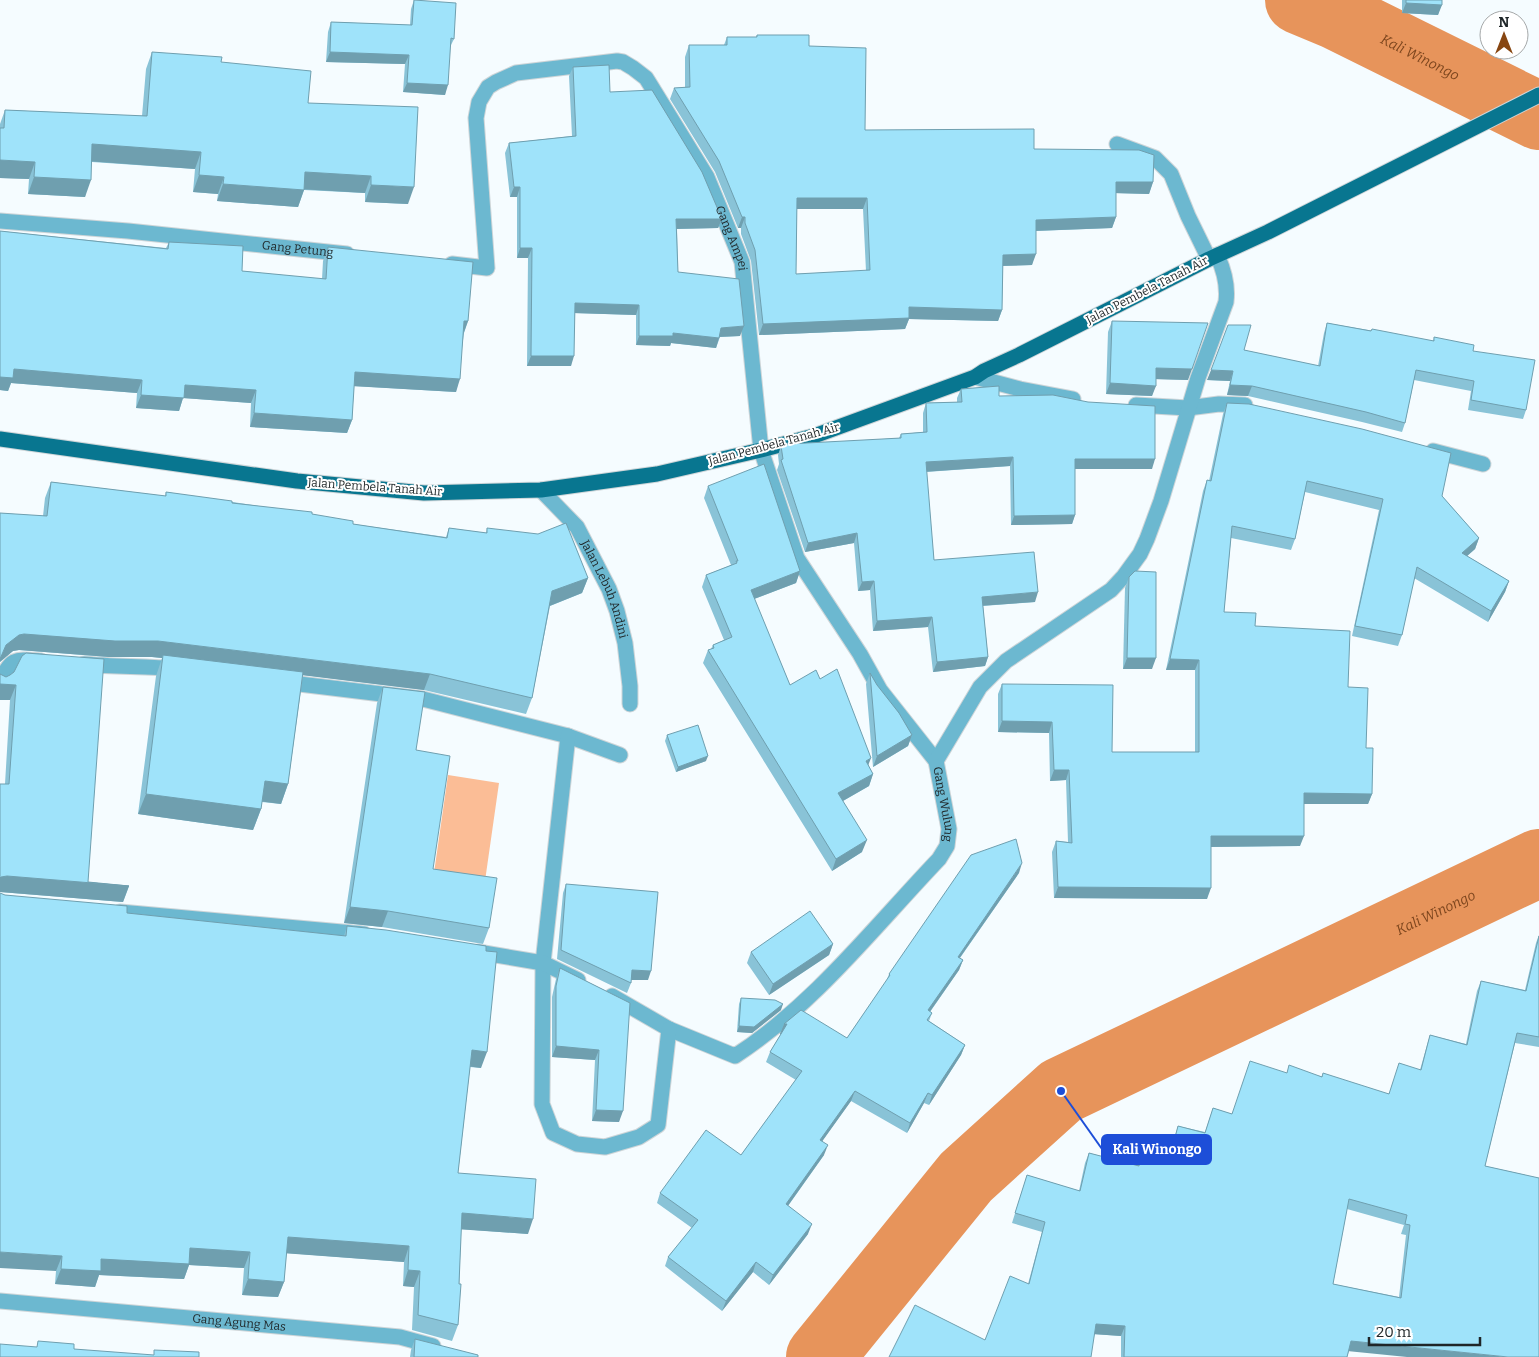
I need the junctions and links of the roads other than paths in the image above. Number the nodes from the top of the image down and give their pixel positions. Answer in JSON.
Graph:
{"nodes":[{"id":1,"x":1539,"y":95,"type":"edge"},
{"id":2,"x":1117,"y":144,"type":"dead end"},
{"id":3,"x":0,"y":221,"type":"edge"},
{"id":4,"x":361,"y":255,"type":"edge"},
{"id":5,"x":1213,"y":257,"type":"junction"},
{"id":6,"x":438,"y":263,"type":"edge"},
{"id":7,"x":975,"y":377,"type":"junction"},
{"id":8,"x":1085,"y":402,"type":"edge"},
{"id":9,"x":1122,"y":404,"type":"edge"},
{"id":10,"x":1255,"y":407,"type":"edge"},
{"id":11,"x":1188,"y":408,"type":"junction"},
{"id":12,"x":0,"y":439,"type":"edge"},
{"id":13,"x":1421,"y":448,"type":"edge"},
{"id":14,"x":762,"y":450,"type":"junction"},
{"id":15,"x":1483,"y":464,"type":"dead end"},
{"id":16,"x":541,"y":490,"type":"junction"},
{"id":17,"x":54,"y":662,"type":"edge"},
{"id":18,"x":72,"y":663,"type":"edge"},
{"id":19,"x":190,"y":671,"type":"edge"},
{"id":20,"x":268,"y":680,"type":"edge"},
{"id":21,"x":0,"y":683,"type":"edge"},
{"id":22,"x":630,"y":704,"type":"dead end"},
{"id":23,"x":568,"y":736,"type":"junction"},
{"id":24,"x":620,"y":755,"type":"dead end"},
{"id":25,"x":936,"y":760,"type":"junction"},
{"id":26,"x":108,"y":911,"type":"edge"},
{"id":27,"x":381,"y":936,"type":"edge"},
{"id":28,"x":467,"y":950,"type":"edge"},
{"id":29,"x":543,"y":964,"type":"junction"},
{"id":30,"x":669,"y":1029,"type":"junction"},
{"id":31,"x":0,"y":1301,"type":"edge"},
{"id":32,"x":447,"y":1349,"type":"edge"}],
"edges":[{"from":1,"to":5,"type":"main road","name":"Jalan Pembela Tanah Air"},
{"from":2,"to":5,"type":"street"},
{"from":3,"to":4,"type":"street","name":"Gang Petung"},
{"from":5,"to":7,"type":"main road","name":"Jalan Pembela Tanah Air"},
{"from":5,"to":11,"type":"street"},
{"from":6,"to":14,"type":"street","name":"Gang Ampei"},
{"from":7,"to":8,"type":"street"},
{"from":7,"to":14,"type":"main road","name":"Jalan Pembela Tanah Air"},
{"from":9,"to":11,"type":"street"},
{"from":10,"to":11,"type":"street"},
{"from":11,"to":25,"type":"street"},
{"from":12,"to":16,"type":"main road","name":"Jalan Pembela Tanah Air"},
{"from":13,"to":15,"type":"street"},
{"from":14,"to":16,"type":"main road","name":"Jalan Pembela Tanah Air"},
{"from":14,"to":25,"type":"street","name":"Gang Wulung"},
{"from":16,"to":22,"type":"street","name":"Jalan Lebuh Andini"},
{"from":17,"to":21,"type":"street"},
{"from":18,"to":19,"type":"street"},
{"from":20,"to":23,"type":"street"},
{"from":23,"to":24,"type":"street"},
{"from":23,"to":29,"type":"street"},
{"from":25,"to":30,"type":"street","name":"Gang Wulung"},
{"from":26,"to":27,"type":"street"},
{"from":28,"to":29,"type":"street"},
{"from":29,"to":30,"type":"street"},
{"from":29,"to":30,"type":"street"},
{"from":31,"to":32,"type":"street","name":"Gang Agung Mas"}]}
